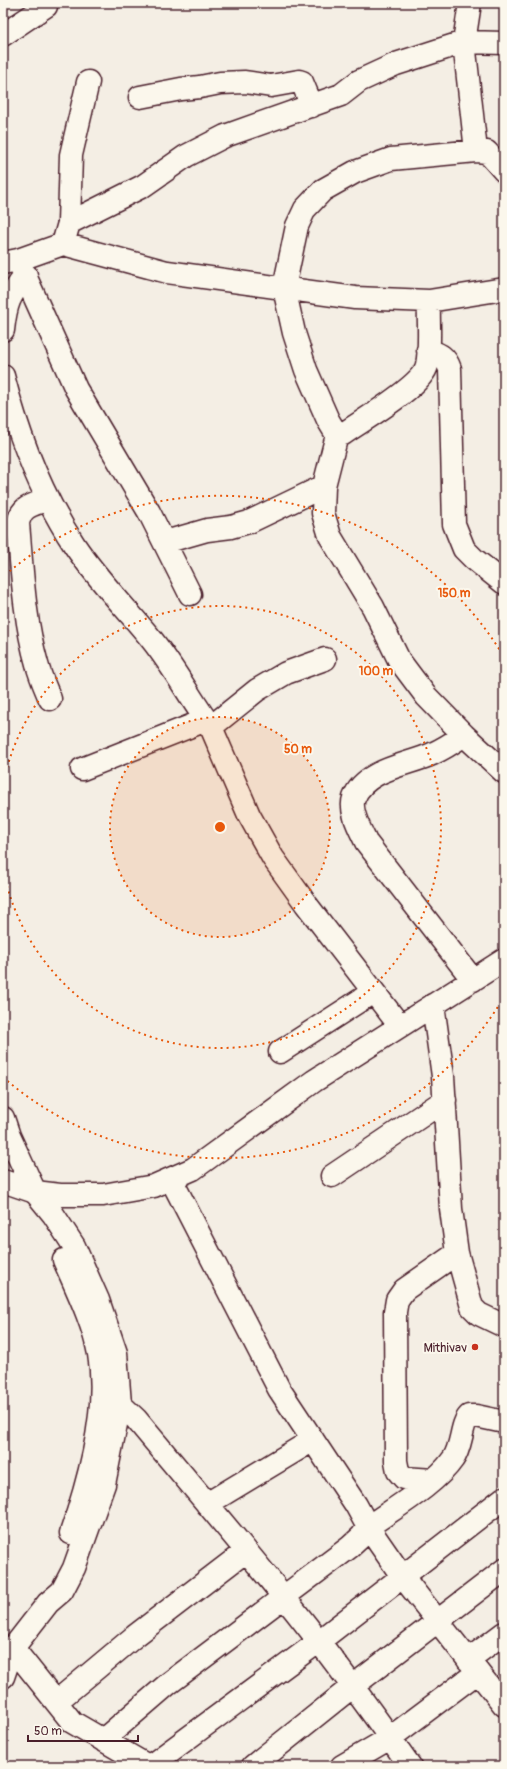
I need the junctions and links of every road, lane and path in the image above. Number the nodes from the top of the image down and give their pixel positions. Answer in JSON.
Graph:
{"nodes":[{"id":1,"x":470,"y":3,"type":"edge"},
{"id":2,"x":46,"y":6,"type":"dead end"},
{"id":3,"x":3,"y":35,"type":"edge"},
{"id":4,"x":464,"y":42,"type":"junction"},
{"id":5,"x":504,"y":43,"type":"edge"},
{"id":6,"x":88,"y":82,"type":"dead end"},
{"id":7,"x":140,"y":97,"type":"dead end"},
{"id":8,"x":312,"y":106,"type":"junction"},
{"id":9,"x":476,"y":151,"type":"junction"},
{"id":10,"x":504,"y":171,"type":"edge"},
{"id":11,"x":69,"y":223,"type":"junction"},
{"id":12,"x":63,"y":244,"type":"junction"},
{"id":13,"x":16,"y":266,"type":"edge"},
{"id":14,"x":284,"y":288,"type":"junction"},
{"id":15,"x":504,"y":289,"type":"edge"},
{"id":16,"x":429,"y":301,"type":"junction"},
{"id":17,"x":3,"y":330,"type":"edge"},
{"id":18,"x":428,"y":350,"type":"junction"},
{"id":19,"x":3,"y":376,"type":"edge"},
{"id":20,"x":337,"y":435,"type":"junction"},
{"id":21,"x":324,"y":486,"type":"junction"},
{"id":22,"x":48,"y":499,"type":"junction"},
{"id":23,"x":164,"y":542,"type":"junction"},
{"id":24,"x":504,"y":583,"type":"edge"},
{"id":25,"x":190,"y":594,"type":"dead end"},
{"id":26,"x":325,"y":660,"type":"dead end"},
{"id":27,"x":50,"y":699,"type":"dead end"},
{"id":28,"x":209,"y":724,"type":"junction"},
{"id":29,"x":464,"y":735,"type":"junction"},
{"id":30,"x":82,"y":769,"type":"dead end"},
{"id":31,"x":504,"y":772,"type":"edge"},
{"id":32,"x":504,"y":960,"type":"edge"},
{"id":33,"x":473,"y":980,"type":"junction"},
{"id":34,"x":373,"y":992,"type":"junction"},
{"id":35,"x":433,"y":1005,"type":"junction"},
{"id":36,"x":400,"y":1026,"type":"junction"},
{"id":37,"x":280,"y":1052,"type":"dead end"},
{"id":38,"x":445,"y":1100,"type":"junction"},
{"id":39,"x":3,"y":1118,"type":"edge"},
{"id":40,"x":332,"y":1176,"type":"dead end"},
{"id":41,"x":171,"y":1179,"type":"junction"},
{"id":42,"x":3,"y":1181,"type":"edge"},
{"id":43,"x":35,"y":1192,"type":"junction"},
{"id":44,"x":457,"y":1253,"type":"junction"},
{"id":45,"x":504,"y":1326,"type":"edge"},
{"id":46,"x":111,"y":1400,"type":"junction"},
{"id":47,"x":504,"y":1422,"type":"edge"},
{"id":48,"x":313,"y":1440,"type":"junction"},
{"id":49,"x":433,"y":1480,"type":"junction"},
{"id":50,"x":504,"y":1498,"type":"edge"},
{"id":51,"x":207,"y":1504,"type":"junction"},
{"id":52,"x":368,"y":1527,"type":"junction"},
{"id":53,"x":246,"y":1551,"type":"junction"},
{"id":54,"x":504,"y":1570,"type":"edge"},
{"id":55,"x":402,"y":1576,"type":"junction"},
{"id":56,"x":284,"y":1596,"type":"junction"},
{"id":57,"x":438,"y":1621,"type":"junction"},
{"id":58,"x":504,"y":1633,"type":"edge"},
{"id":59,"x":318,"y":1642,"type":"junction"},
{"id":60,"x":8,"y":1648,"type":"edge"},
{"id":61,"x":473,"y":1666,"type":"junction"},
{"id":62,"x":3,"y":1677,"type":"edge"},
{"id":63,"x":353,"y":1686,"type":"junction"},
{"id":64,"x":56,"y":1702,"type":"junction"},
{"id":65,"x":504,"y":1705,"type":"edge"},
{"id":66,"x":390,"y":1738,"type":"junction"},
{"id":67,"x":103,"y":1740,"type":"junction"},
{"id":68,"x":149,"y":1766,"type":"edge"},
{"id":69,"x":253,"y":1766,"type":"edge"},
{"id":70,"x":342,"y":1766,"type":"edge"},
{"id":71,"x":410,"y":1766,"type":"edge"}],
"edges":[{"from":1,"to":4,"type":"street"},
{"from":2,"to":3,"type":"street"},
{"from":4,"to":5,"type":"street"},
{"from":4,"to":8,"type":"street"},
{"from":4,"to":9,"type":"street"},
{"from":6,"to":11,"type":"street"},
{"from":7,"to":8,"type":"street"},
{"from":8,"to":11,"type":"street"},
{"from":9,"to":10,"type":"street"},
{"from":9,"to":14,"type":"street"},
{"from":11,"to":12,"type":"street"},
{"from":12,"to":13,"type":"street"},
{"from":12,"to":14,"type":"street"},
{"from":13,"to":17,"type":"street"},
{"from":13,"to":23,"type":"street"},
{"from":14,"to":16,"type":"street"},
{"from":14,"to":20,"type":"street"},
{"from":15,"to":16,"type":"street"},
{"from":16,"to":18,"type":"street"},
{"from":18,"to":20,"type":"street"},
{"from":18,"to":24,"type":"street"},
{"from":19,"to":22,"type":"street"},
{"from":20,"to":21,"type":"street"},
{"from":21,"to":23,"type":"street"},
{"from":21,"to":29,"type":"street"},
{"from":22,"to":27,"type":"street"},
{"from":22,"to":28,"type":"street"},
{"from":23,"to":25,"type":"street"},
{"from":26,"to":28,"type":"street"},
{"from":28,"to":30,"type":"street"},
{"from":28,"to":34,"type":"street"},
{"from":29,"to":31,"type":"street"},
{"from":29,"to":33,"type":"street"},
{"from":32,"to":33,"type":"street"},
{"from":33,"to":35,"type":"street"},
{"from":34,"to":36,"type":"street"},
{"from":34,"to":37,"type":"street"},
{"from":35,"to":36,"type":"street"},
{"from":35,"to":38,"type":"street"},
{"from":36,"to":41,"type":"street"},
{"from":38,"to":40,"type":"street"},
{"from":38,"to":44,"type":"street"},
{"from":39,"to":43,"type":"street"},
{"from":41,"to":43,"type":"street"},
{"from":41,"to":48,"type":"street"},
{"from":42,"to":43,"type":"street"},
{"from":43,"to":46,"type":"street"},
{"from":44,"to":45,"type":"street"},
{"from":44,"to":49,"type":"street"},
{"from":46,"to":51,"type":"street"},
{"from":46,"to":60,"type":"street"},
{"from":47,"to":49,"type":"street"},
{"from":48,"to":51,"type":"street"},
{"from":48,"to":52,"type":"street"},
{"from":49,"to":52,"type":"street"},
{"from":50,"to":55,"type":"street"},
{"from":51,"to":53,"type":"street"},
{"from":52,"to":55,"type":"street"},
{"from":52,"to":56,"type":"street"},
{"from":53,"to":56,"type":"street"},
{"from":53,"to":64,"type":"street"},
{"from":54,"to":57,"type":"street"},
{"from":55,"to":57,"type":"street"},
{"from":55,"to":59,"type":"street"},
{"from":56,"to":59,"type":"street"},
{"from":56,"to":67,"type":"street"},
{"from":57,"to":61,"type":"street"},
{"from":57,"to":63,"type":"street"},
{"from":58,"to":61,"type":"street"},
{"from":59,"to":63,"type":"street"},
{"from":59,"to":68,"type":"street"},
{"from":60,"to":62,"type":"street"},
{"from":60,"to":64,"type":"street"},
{"from":61,"to":65,"type":"street"},
{"from":61,"to":66,"type":"street"},
{"from":63,"to":66,"type":"street"},
{"from":63,"to":69,"type":"street"},
{"from":64,"to":67,"type":"street"},
{"from":66,"to":70,"type":"street"},
{"from":66,"to":71,"type":"street"},
{"from":67,"to":68,"type":"street"}]}
